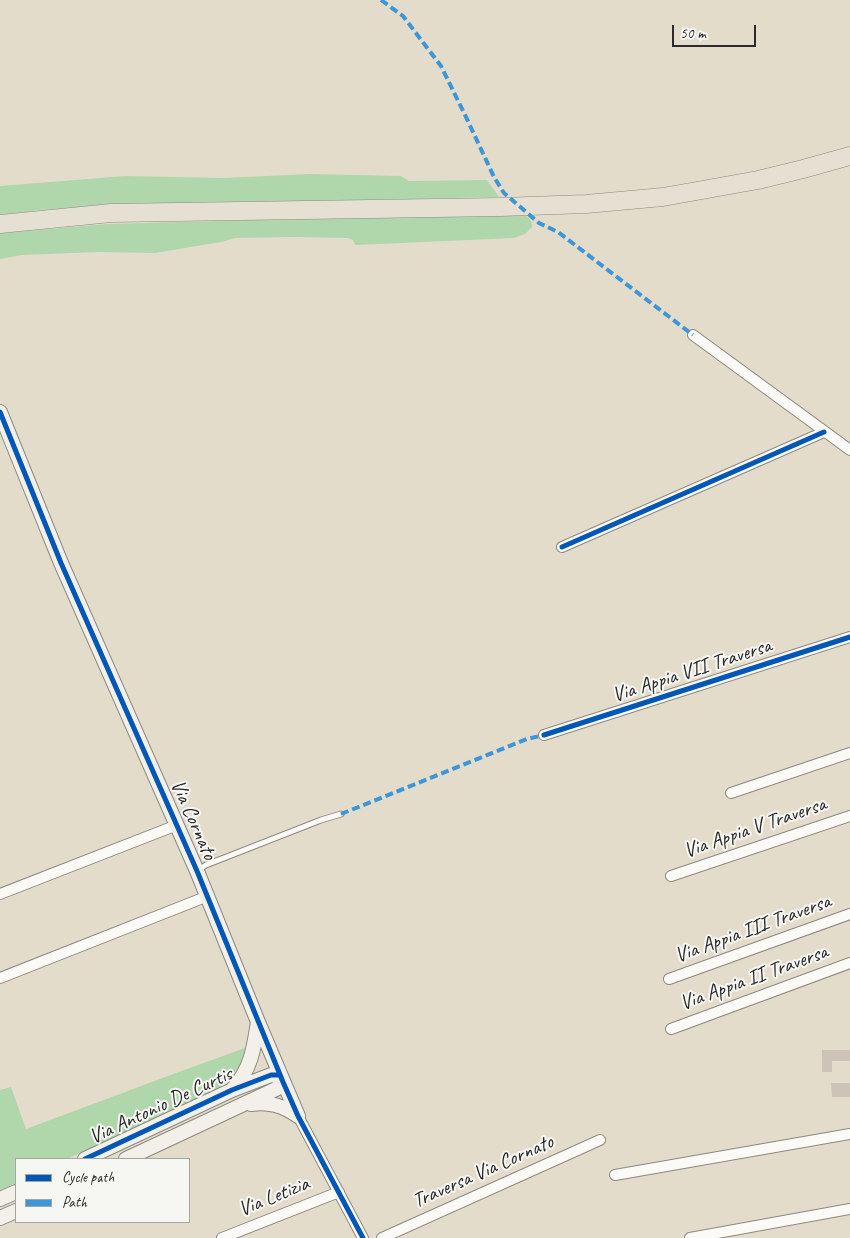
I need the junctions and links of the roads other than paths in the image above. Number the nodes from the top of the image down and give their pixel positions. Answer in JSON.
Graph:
{"nodes":[{"id":1,"x":846,"y":157,"type":"edge"},
{"id":2,"x":0,"y":224,"type":"edge"},
{"id":3,"x":693,"y":335,"type":"dead end"},
{"id":4,"x":0,"y":412,"type":"edge"},
{"id":5,"x":824,"y":432,"type":"junction"},
{"id":6,"x":850,"y":450,"type":"edge"},
{"id":7,"x":562,"y":547,"type":"dead end"},
{"id":8,"x":850,"y":637,"type":"edge"},
{"id":9,"x":544,"y":735,"type":"dead end"},
{"id":10,"x":850,"y":753,"type":"edge"},
{"id":11,"x":730,"y":793,"type":"dead end"},
{"id":12,"x":341,"y":814,"type":"dead end"},
{"id":13,"x":850,"y":816,"type":"edge"},
{"id":14,"x":177,"y":825,"type":"junction"},
{"id":15,"x":197,"y":870,"type":"junction"},
{"id":16,"x":671,"y":876,"type":"dead end"},
{"id":17,"x":0,"y":894,"type":"edge"},
{"id":18,"x":208,"y":896,"type":"junction"},
{"id":19,"x":850,"y":914,"type":"edge"},
{"id":20,"x":850,"y":963,"type":"edge"},
{"id":21,"x":0,"y":978,"type":"edge"},
{"id":22,"x":669,"y":979,"type":"dead end"},
{"id":23,"x":258,"y":1022,"type":"junction"},
{"id":24,"x":671,"y":1029,"type":"dead end"},
{"id":25,"x":282,"y":1078,"type":"junction"},
{"id":26,"x":232,"y":1090,"type":"junction"},
{"id":27,"x":243,"y":1104,"type":"junction"},
{"id":28,"x":298,"y":1116,"type":"junction"},
{"id":29,"x":850,"y":1134,"type":"edge"},
{"id":30,"x":600,"y":1140,"type":"dead end"},
{"id":31,"x":87,"y":1158,"type":"edge"},
{"id":32,"x":128,"y":1158,"type":"edge"},
{"id":33,"x":615,"y":1175,"type":"dead end"},
{"id":34,"x":15,"y":1192,"type":"edge"},
{"id":35,"x":339,"y":1192,"type":"junction"},
{"id":36,"x":0,"y":1199,"type":"edge"},
{"id":37,"x":850,"y":1209,"type":"edge"},
{"id":38,"x":15,"y":1211,"type":"edge"},
{"id":39,"x":0,"y":1218,"type":"edge"},
{"id":40,"x":222,"y":1238,"type":"edge"},
{"id":41,"x":363,"y":1238,"type":"edge"},
{"id":42,"x":382,"y":1238,"type":"edge"},
{"id":43,"x":690,"y":1238,"type":"edge"}],
"edges":[{"from":1,"to":2,"type":"highway"},
{"from":3,"to":5,"type":"street"},
{"from":4,"to":14,"type":"street","name":"Via Cornato"},
{"from":5,"to":6,"type":"street"},
{"from":5,"to":7,"type":"street"},
{"from":8,"to":9,"type":"street","name":"Via Appia VII Traversa"},
{"from":10,"to":11,"type":"street"},
{"from":12,"to":15,"type":"lane"},
{"from":13,"to":16,"type":"street","name":"Via Appia V Traversa"},
{"from":14,"to":15,"type":"street","name":"Via Cornato"},
{"from":14,"to":17,"type":"street","name":"Via Cornato"},
{"from":15,"to":18,"type":"street","name":"Via Cornato"},
{"from":18,"to":21,"type":"street"},
{"from":18,"to":23,"type":"street","name":"Via Cornato"},
{"from":19,"to":22,"type":"street","name":"Via Appia III Traversa"},
{"from":20,"to":24,"type":"street","name":"Via Appia II Traversa"},
{"from":23,"to":25,"type":"street","name":"Via Cornato"},
{"from":23,"to":26,"type":"street","name":"Via Antonio De Curtis"},
{"from":25,"to":26,"type":"street","name":"Via Antonio De Curtis"},
{"from":25,"to":27,"type":"street","name":"Via Antonio De Curtis"},
{"from":25,"to":28,"type":"street","name":"Via Cornato"},
{"from":26,"to":31,"type":"street","name":"Via Antonio De Curtis"},
{"from":27,"to":28,"type":"street"},
{"from":27,"to":32,"type":"street","name":"Via Antonio De Curtis"},
{"from":28,"to":35,"type":"street","name":"Via Cornato"},
{"from":29,"to":33,"type":"street"},
{"from":30,"to":42,"type":"street","name":"Traversa Via Cornato"},
{"from":34,"to":36,"type":"street"},
{"from":35,"to":40,"type":"street","name":"Via Letizia"},
{"from":35,"to":41,"type":"street","name":"Via Cornato"},
{"from":37,"to":43,"type":"street"},
{"from":38,"to":39,"type":"street"}]}
